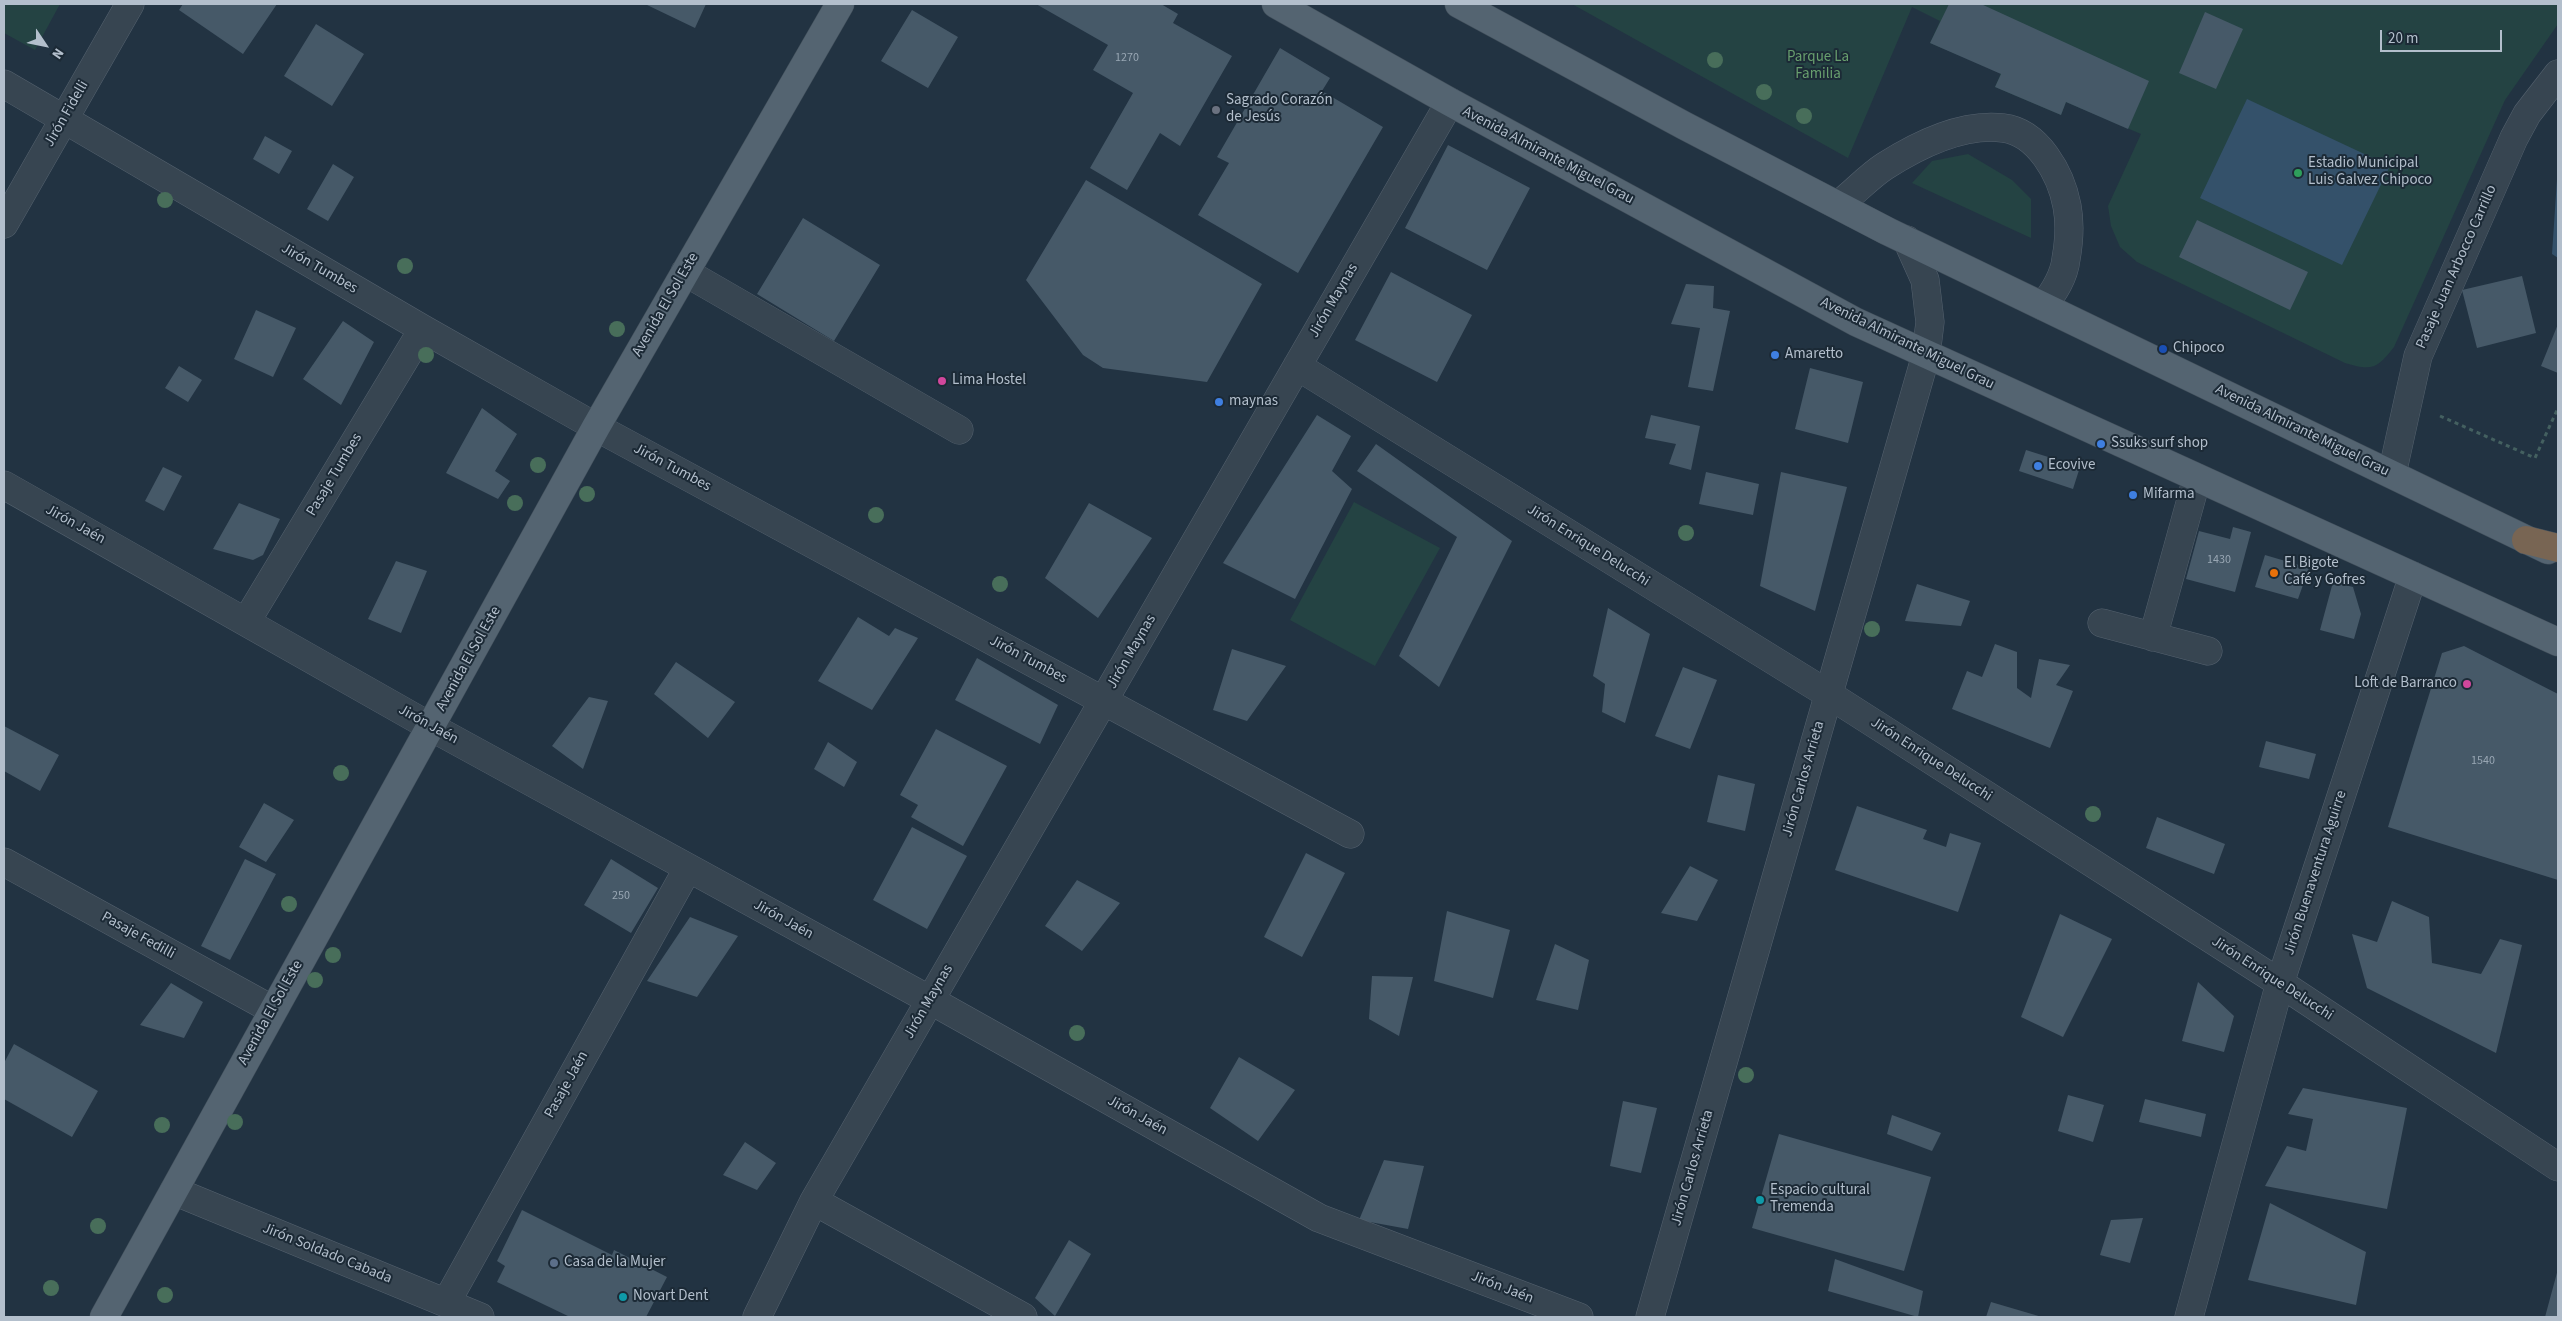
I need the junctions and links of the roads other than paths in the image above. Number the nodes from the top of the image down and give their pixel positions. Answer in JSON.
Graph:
{"nodes":[{"id":1,"x":130,"y":4,"type":"edge"},
{"id":2,"x":840,"y":4,"type":"edge"},
{"id":3,"x":1276,"y":4,"type":"edge"},
{"id":4,"x":1459,"y":4,"type":"edge"},
{"id":5,"x":2558,"y":74,"type":"edge"},
{"id":6,"x":4,"y":84,"type":"edge"},
{"id":7,"x":1450,"y":102,"type":"junction"},
{"id":8,"x":64,"y":119,"type":"junction"},
{"id":9,"x":1838,"y":205,"type":"junction"},
{"id":10,"x":4,"y":224,"type":"edge"},
{"id":11,"x":1907,"y":240,"type":"junction"},
{"id":12,"x":685,"y":272,"type":"junction"},
{"id":13,"x":2043,"y":306,"type":"junction"},
{"id":14,"x":423,"y":329,"type":"junction"},
{"id":15,"x":1926,"y":355,"type":"junction"},
{"id":16,"x":1297,"y":366,"type":"junction"},
{"id":17,"x":596,"y":427,"type":"junction"},
{"id":18,"x":959,"y":430,"type":"dead end"},
{"id":19,"x":2392,"y":474,"type":"junction"},
{"id":20,"x":2197,"y":478,"type":"junction"},
{"id":21,"x":4,"y":485,"type":"edge"},
{"id":22,"x":2526,"y":540,"type":"junction"},
{"id":23,"x":2558,"y":548,"type":"edge"},
{"id":24,"x":2558,"y":555,"type":"edge"},
{"id":25,"x":2413,"y":576,"type":"junction"},
{"id":26,"x":246,"y":622,"type":"junction"},
{"id":27,"x":2102,"y":623,"type":"dead end"},
{"id":28,"x":2153,"y":637,"type":"junction"},
{"id":29,"x":2558,"y":642,"type":"edge"},
{"id":30,"x":2208,"y":651,"type":"dead end"},
{"id":31,"x":1828,"y":694,"type":"junction"},
{"id":32,"x":1104,"y":701,"type":"junction"},
{"id":33,"x":431,"y":728,"type":"junction"},
{"id":34,"x":1350,"y":834,"type":"dead end"},
{"id":35,"x":4,"y":862,"type":"edge"},
{"id":36,"x":688,"y":868,"type":"junction"},
{"id":37,"x":2280,"y":983,"type":"junction"},
{"id":38,"x":930,"y":1000,"type":"junction"},
{"id":39,"x":273,"y":1010,"type":"junction"},
{"id":40,"x":2558,"y":1167,"type":"edge"},
{"id":41,"x":174,"y":1191,"type":"junction"},
{"id":42,"x":814,"y":1201,"type":"junction"},
{"id":43,"x":446,"y":1303,"type":"junction"},
{"id":44,"x":104,"y":1317,"type":"edge"},
{"id":45,"x":480,"y":1317,"type":"edge"},
{"id":46,"x":756,"y":1317,"type":"edge"},
{"id":47,"x":1023,"y":1317,"type":"edge"},
{"id":48,"x":1579,"y":1317,"type":"edge"},
{"id":49,"x":1650,"y":1317,"type":"edge"},
{"id":50,"x":2189,"y":1317,"type":"edge"}],
"edges":[{"from":1,"to":8,"type":"street","name":"Jirón Fidelli"},
{"from":2,"to":12,"type":"main road","name":"Avenida El Sol Este"},
{"from":3,"to":7,"type":"main road","name":"Avenida Almirante Miguel Grau"},
{"from":4,"to":9,"type":"main road","name":"Avenida Almirante Miguel Grau"},
{"from":5,"to":19,"type":"street","name":"Pasaje Juan Arbocco Carrillo"},
{"from":6,"to":8,"type":"street","name":"Jirón Tumbes"},
{"from":7,"to":15,"type":"main road","name":"Avenida Almirante Miguel Grau"},
{"from":7,"to":16,"type":"street","name":"Jirón Maynas"},
{"from":8,"to":10,"type":"street","name":"Jirón Fidelli"},
{"from":8,"to":14,"type":"street","name":"Jirón Tumbes"},
{"from":9,"to":11,"type":"main road","name":"Avenida Almirante Miguel Grau"},
{"from":9,"to":13,"type":"street"},
{"from":11,"to":13,"type":"main road","name":"Avenida Almirante Miguel Grau"},
{"from":11,"to":15,"type":"street","name":"Jirón Carlos Arrieta"},
{"from":12,"to":17,"type":"main road","name":"Avenida El Sol Este"},
{"from":12,"to":18,"type":"street"},
{"from":13,"to":19,"type":"main road","name":"Avenida Almirante Miguel Grau"},
{"from":14,"to":17,"type":"street","name":"Jirón Tumbes"},
{"from":14,"to":26,"type":"street","name":"Pasaje Tumbes"},
{"from":15,"to":20,"type":"main road","name":"Avenida Almirante Miguel Grau"},
{"from":15,"to":31,"type":"street","name":"Jirón Carlos Arrieta"},
{"from":16,"to":31,"type":"street","name":"Jirón Enrique Delucchi"},
{"from":16,"to":32,"type":"street","name":"Jirón Maynas"},
{"from":17,"to":32,"type":"street","name":"Jirón Tumbes"},
{"from":17,"to":33,"type":"main road","name":"Avenida El Sol Este"},
{"from":19,"to":22,"type":"main road","name":"Avenida Almirante Miguel Grau"},
{"from":20,"to":25,"type":"main road","name":"Avenida Almirante Miguel Grau"},
{"from":20,"to":28,"type":"street"},
{"from":21,"to":26,"type":"street","name":"Jirón Jaén"},
{"from":22,"to":23,"type":"highway"},
{"from":22,"to":24,"type":"main road","name":"Avenida Almirante Miguel Grau"},
{"from":25,"to":29,"type":"main road","name":"Avenida Almirante Miguel Grau"},
{"from":25,"to":37,"type":"street","name":"Jirón Buenaventura Aguirre"},
{"from":26,"to":33,"type":"street","name":"Jirón Jaén"},
{"from":27,"to":28,"type":"street"},
{"from":28,"to":30,"type":"street"},
{"from":31,"to":37,"type":"street","name":"Jirón Enrique Delucchi"},
{"from":31,"to":49,"type":"street","name":"Jirón Carlos Arrieta"},
{"from":32,"to":34,"type":"street","name":"Jirón Tumbes"},
{"from":32,"to":38,"type":"street","name":"Jirón Maynas"},
{"from":33,"to":36,"type":"street","name":"Jirón Jaén"},
{"from":33,"to":39,"type":"main road","name":"Avenida El Sol Este"},
{"from":35,"to":39,"type":"street","name":"Pasaje Fedilli"},
{"from":36,"to":38,"type":"street","name":"Jirón Jaén"},
{"from":36,"to":43,"type":"street","name":"Pasaje Jaén"},
{"from":37,"to":40,"type":"street","name":"Jirón Enrique Delucchi"},
{"from":37,"to":50,"type":"street","name":"Jirón Buenaventura Aguirre"},
{"from":38,"to":42,"type":"street","name":"Jirón Maynas"},
{"from":38,"to":48,"type":"street","name":"Jirón Jaén"},
{"from":39,"to":41,"type":"main road","name":"Avenida El Sol Este"},
{"from":41,"to":43,"type":"street","name":"Jirón Soldado Cabada"},
{"from":41,"to":44,"type":"main road","name":"Avenida El Sol Este"},
{"from":42,"to":46,"type":"street","name":"Jirón Maynas"},
{"from":42,"to":47,"type":"street"},
{"from":43,"to":45,"type":"street","name":"Jirón Soldado Cabada"}]}
